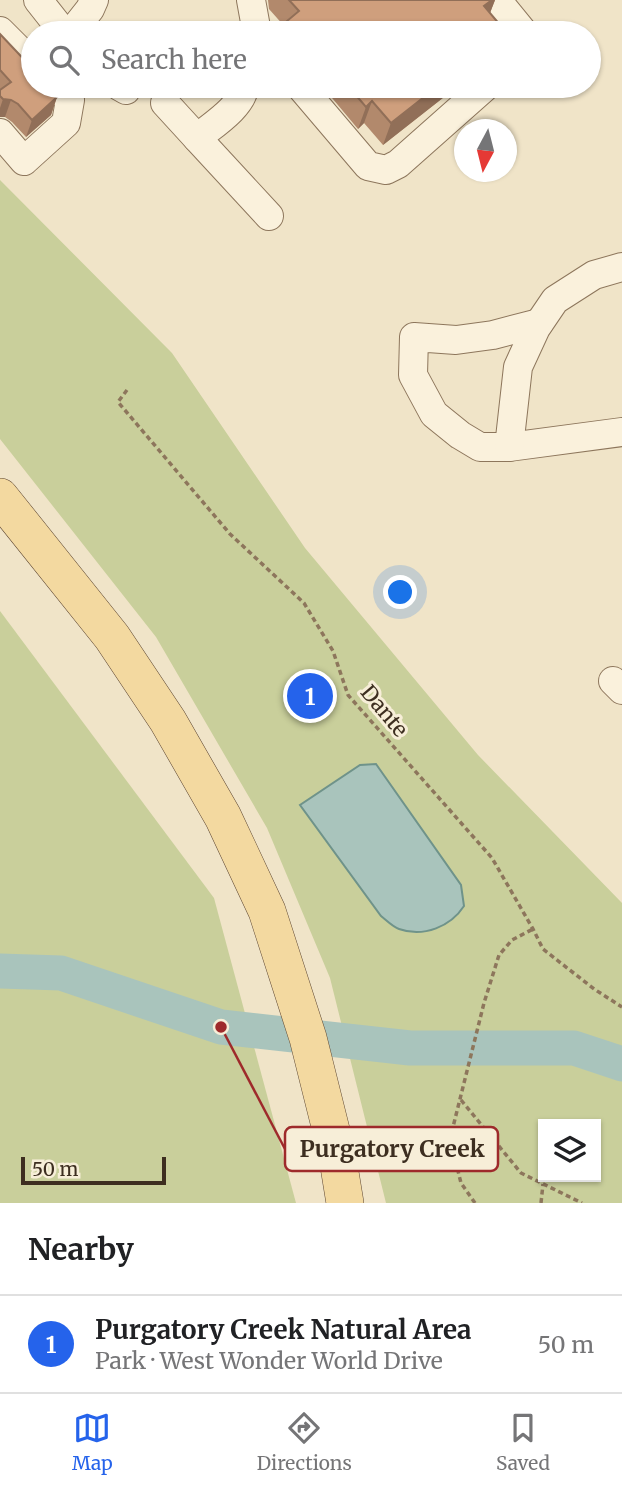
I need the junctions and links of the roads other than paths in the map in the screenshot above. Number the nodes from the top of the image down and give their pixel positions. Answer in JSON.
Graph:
{"nodes":[{"id":1,"x":38,"y":0,"type":"edge"},
{"id":2,"x":94,"y":0,"type":"edge"},
{"id":3,"x":251,"y":0,"type":"edge"},
{"id":4,"x":497,"y":0,"type":"edge"},
{"id":5,"x":55,"y":21,"type":"edge"},
{"id":6,"x":80,"y":21,"type":"edge"},
{"id":7,"x":255,"y":21,"type":"edge"},
{"id":8,"x":514,"y":21,"type":"edge"},
{"id":9,"x":0,"y":31,"type":"edge"},
{"id":10,"x":21,"y":52,"type":"edge"},
{"id":11,"x":68,"y":98,"type":"edge"},
{"id":12,"x":239,"y":98,"type":"edge"},
{"id":13,"x":310,"y":98,"type":"edge"},
{"id":14,"x":472,"y":98,"type":"edge"},
{"id":15,"x":165,"y":103,"type":"dead end"},
{"id":16,"x":0,"y":133,"type":"edge"},
{"id":17,"x":197,"y":138,"type":"junction"},
{"id":18,"x":269,"y":216,"type":"dead end"},
{"id":19,"x":622,"y":267,"type":"edge"},
{"id":20,"x":539,"y":323,"type":"junction"},
{"id":21,"x":622,"y":432,"type":"edge"},
{"id":22,"x":509,"y":447,"type":"junction"},
{"id":23,"x":0,"y":496,"type":"edge"},
{"id":24,"x":345,"y":1203,"type":"edge"}],
"edges":[{"from":1,"to":5,"type":"lane"},
{"from":2,"to":6,"type":"lane"},
{"from":3,"to":7,"type":"lane"},
{"from":4,"to":8,"type":"lane"},
{"from":9,"to":10,"type":"lane"},
{"from":11,"to":16,"type":"lane"},
{"from":12,"to":17,"type":"lane"},
{"from":13,"to":14,"type":"lane"},
{"from":15,"to":17,"type":"lane"},
{"from":17,"to":18,"type":"lane"},
{"from":19,"to":20,"type":"lane"},
{"from":20,"to":22,"type":"lane"},
{"from":20,"to":22,"type":"lane"},
{"from":21,"to":22,"type":"lane"},
{"from":23,"to":24,"type":"main road"}]}
